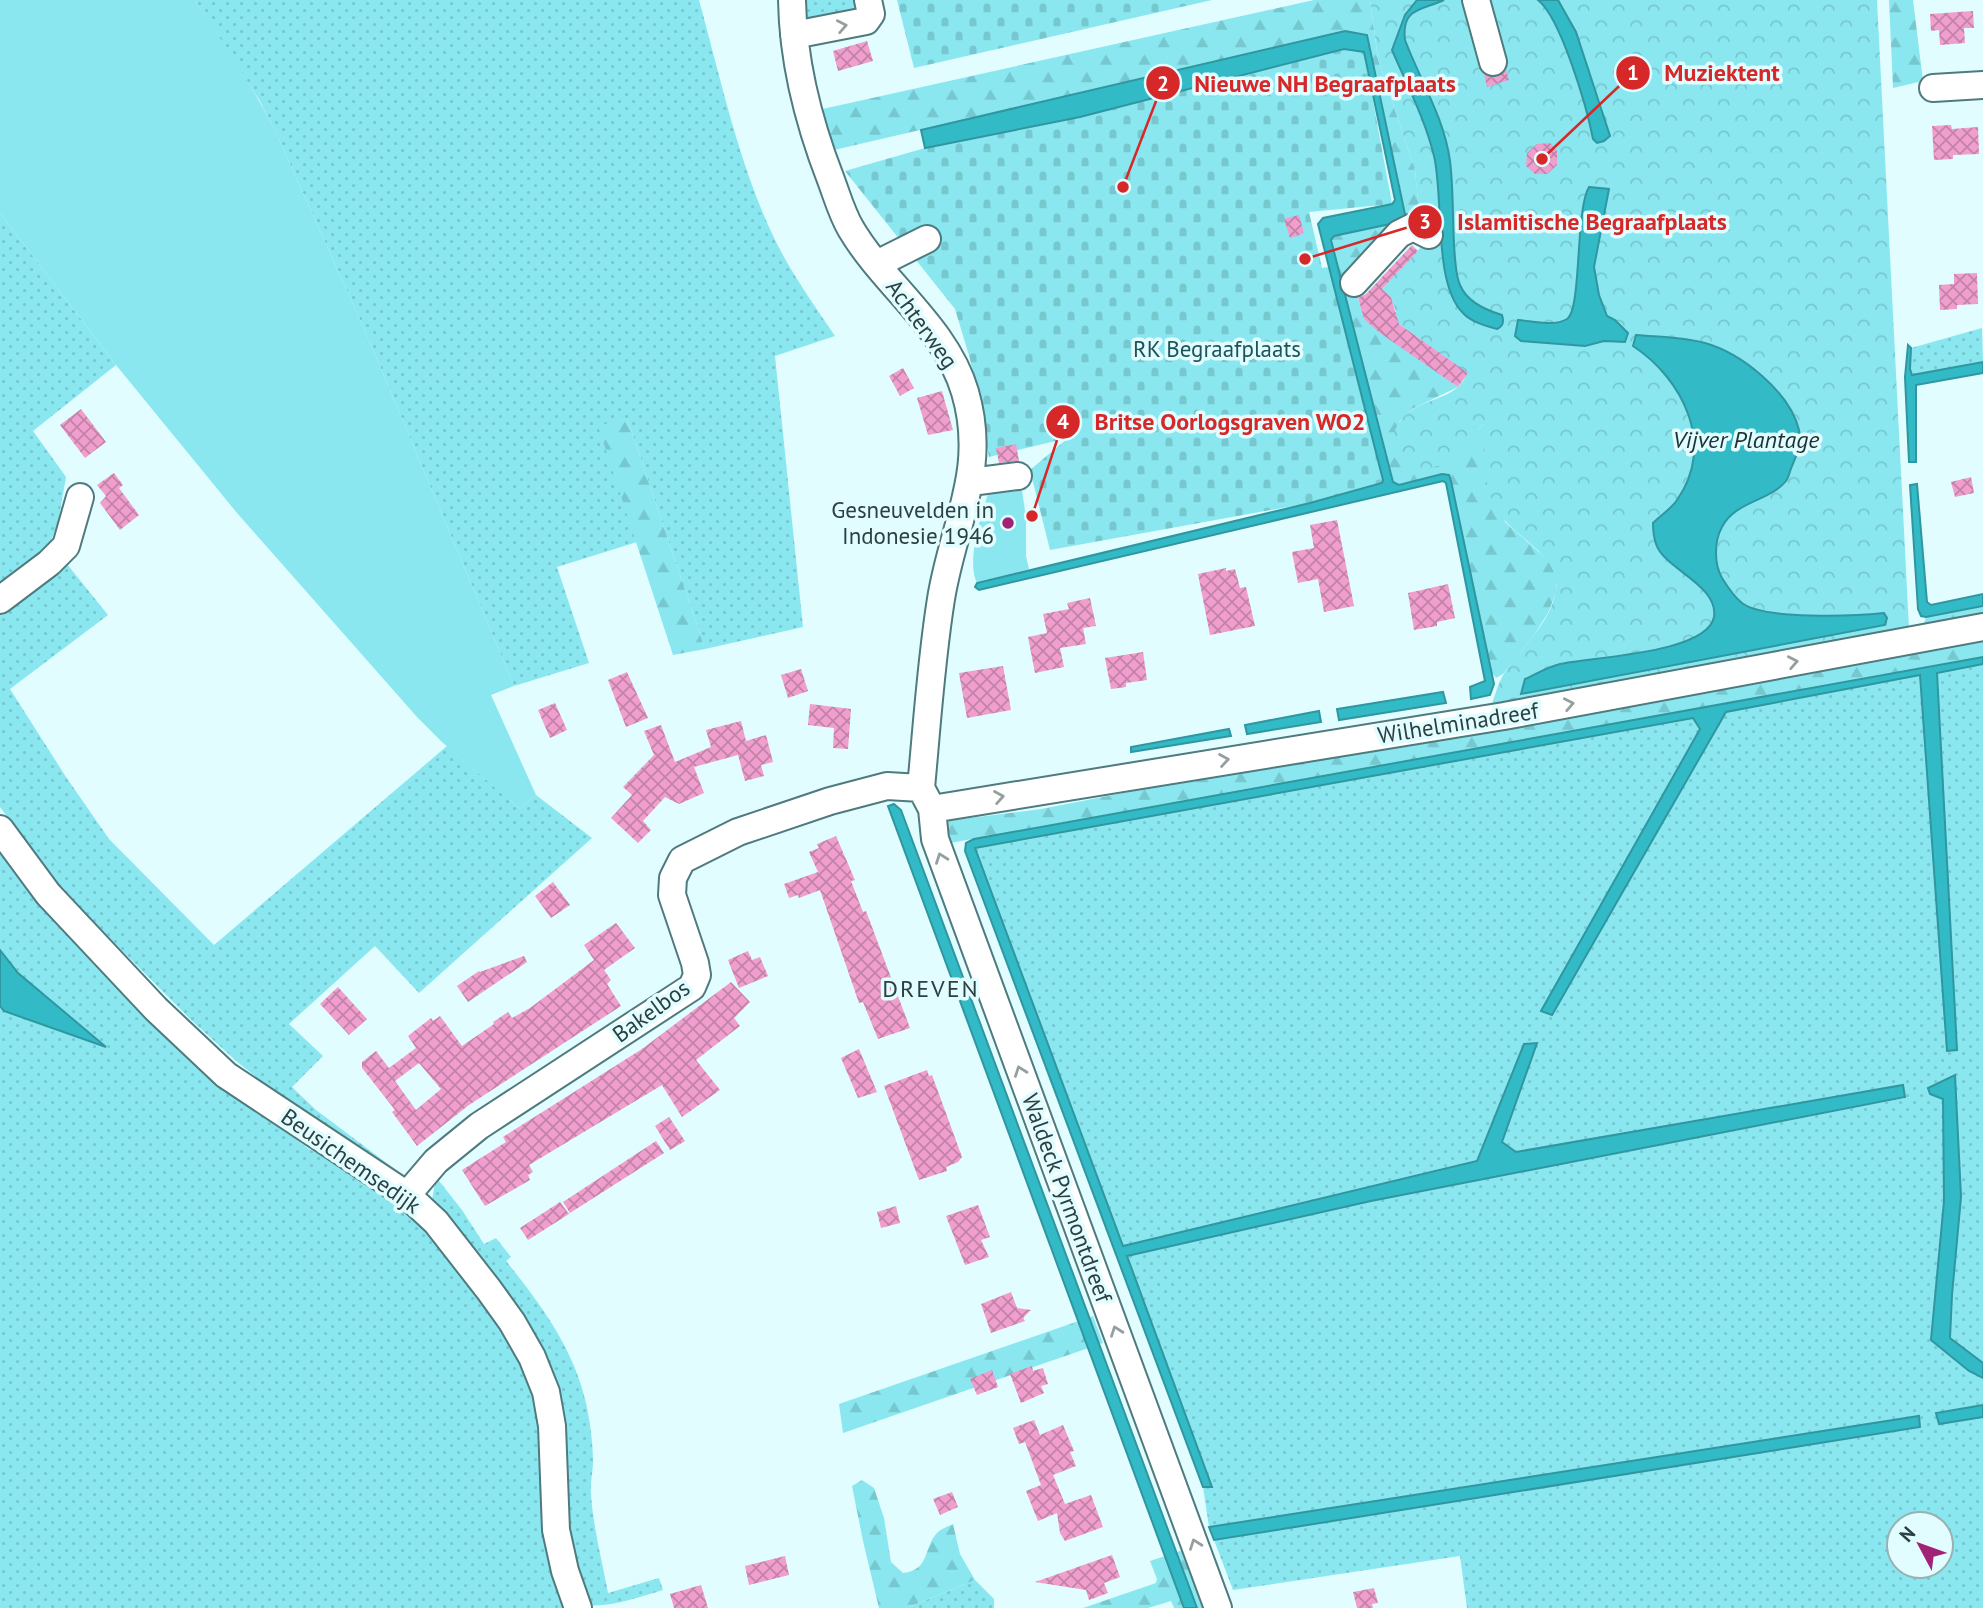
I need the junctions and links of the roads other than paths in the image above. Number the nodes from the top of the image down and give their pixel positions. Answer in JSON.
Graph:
{"nodes":[{"id":1,"x":792,"y":0,"type":"edge"},
{"id":2,"x":869,"y":0,"type":"edge"},
{"id":3,"x":1476,"y":0,"type":"edge"},
{"id":4,"x":794,"y":35,"type":"junction"},
{"id":5,"x":1493,"y":62,"type":"dead end"},
{"id":6,"x":1983,"y":85,"type":"edge"},
{"id":7,"x":1933,"y":88,"type":"dead end"},
{"id":8,"x":1429,"y":234,"type":"dead end"},
{"id":9,"x":927,"y":239,"type":"dead end"},
{"id":10,"x":877,"y":264,"type":"junction"},
{"id":11,"x":1354,"y":283,"type":"dead end"},
{"id":12,"x":1018,"y":476,"type":"dead end"},
{"id":13,"x":971,"y":482,"type":"junction"},
{"id":14,"x":80,"y":497,"type":"dead end"},
{"id":15,"x":0,"y":600,"type":"edge"},
{"id":16,"x":1983,"y":627,"type":"edge"},
{"id":17,"x":926,"y":798,"type":"junction"},
{"id":18,"x":0,"y":829,"type":"edge"},
{"id":19,"x":407,"y":1195,"type":"junction"},
{"id":20,"x":578,"y":1608,"type":"edge"},
{"id":21,"x":1218,"y":1608,"type":"edge"}],
"edges":[{"from":1,"to":4,"type":"street","name":"Achterweg"},
{"from":4,"to":2,"type":"street","one_way":true},
{"from":3,"to":5,"type":"street"},
{"from":4,"to":10,"type":"street","name":"Achterweg"},
{"from":6,"to":7,"type":"street"},
{"from":8,"to":11,"type":"street"},
{"from":9,"to":10,"type":"street"},
{"from":10,"to":13,"type":"street","name":"Achterweg"},
{"from":12,"to":13,"type":"street"},
{"from":13,"to":17,"type":"street","name":"Achterweg"},
{"from":14,"to":15,"type":"street"},
{"from":17,"to":16,"type":"street","name":"Wilhelminadreef","one_way":true},
{"from":17,"to":19,"type":"street","name":"Bakelbos"},
{"from":21,"to":17,"type":"street","name":"Waldeck Pyrmontdreef","one_way":true},
{"from":18,"to":19,"type":"street","name":"Beusichemsedijk"},
{"from":19,"to":20,"type":"street","name":"Beusichemsedijk"}]}
